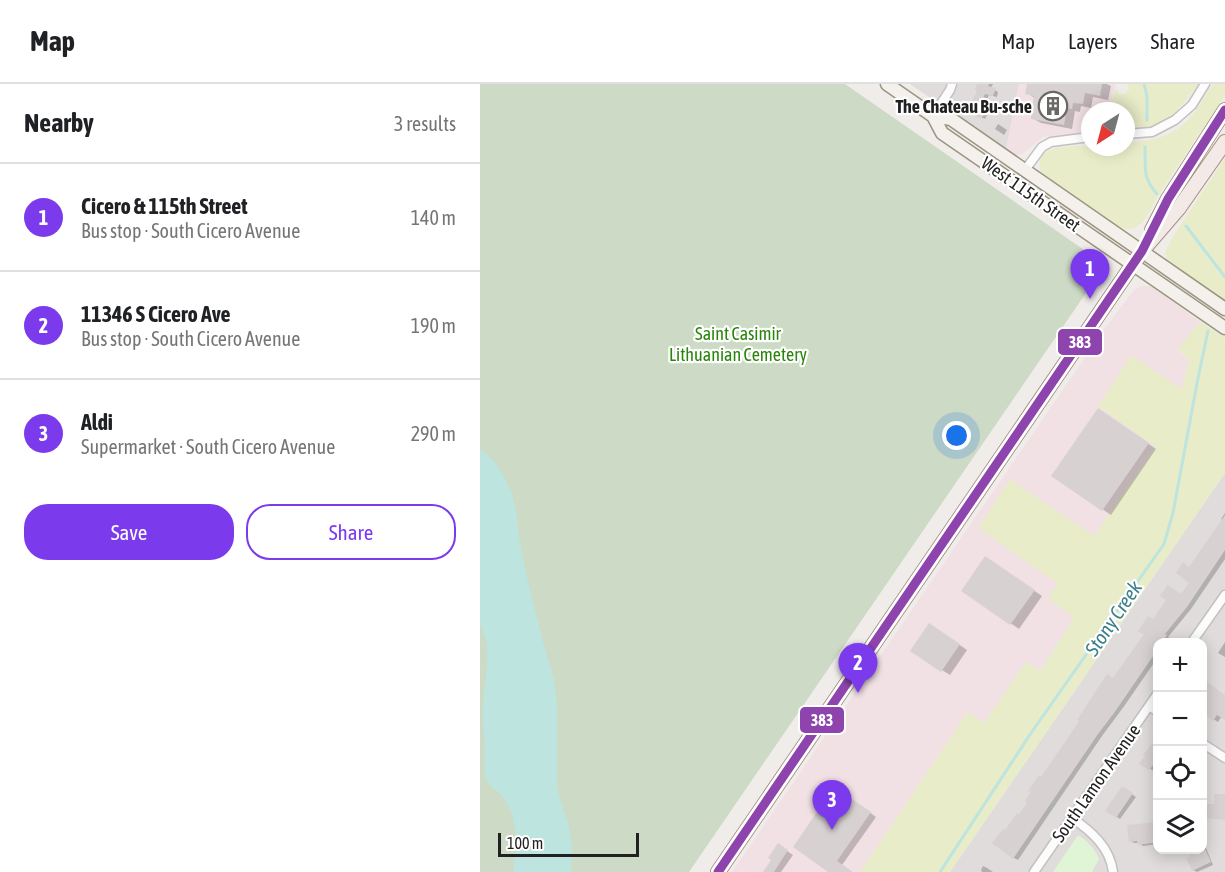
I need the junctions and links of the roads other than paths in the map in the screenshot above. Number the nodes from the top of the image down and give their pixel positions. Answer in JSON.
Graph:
{"nodes":[{"id":1,"x":888,"y":84,"type":"edge"},
{"id":2,"x":952,"y":84,"type":"edge"},
{"id":3,"x":1205,"y":84,"type":"edge"},
{"id":4,"x":1225,"y":110,"type":"edge"},
{"id":5,"x":933,"y":116,"type":"junction"},
{"id":6,"x":1135,"y":133,"type":"edge"},
{"id":7,"x":1081,"y":138,"type":"edge"},
{"id":8,"x":1225,"y":142,"type":"edge"},
{"id":9,"x":1025,"y":170,"type":"junction"},
{"id":10,"x":1142,"y":251,"type":"junction"},
{"id":11,"x":1133,"y":264,"type":"junction"},
{"id":12,"x":1225,"y":309,"type":"edge"},
{"id":13,"x":1225,"y":328,"type":"edge"},
{"id":14,"x":1225,"y":595,"type":"edge"},
{"id":15,"x":1195,"y":638,"type":"edge"},
{"id":16,"x":1153,"y":700,"type":"edge"},
{"id":17,"x":1149,"y":706,"type":"junction"},
{"id":18,"x":1153,"y":709,"type":"edge"},
{"id":19,"x":1207,"y":746,"type":"edge"},
{"id":20,"x":1225,"y":758,"type":"edge"},
{"id":21,"x":1072,"y":818,"type":"junction"},
{"id":22,"x":718,"y":872,"type":"edge"},
{"id":23,"x":1034,"y":872,"type":"edge"},
{"id":24,"x":1113,"y":872,"type":"edge"}],
"edges":[{"from":1,"to":5,"type":"street","name":"West 115th Street"},
{"from":2,"to":5,"type":"street"},
{"from":3,"to":6,"type":"street"},
{"from":4,"to":10,"type":"main road"},
{"from":5,"to":9,"type":"street","name":"West 115th Street"},
{"from":5,"to":11,"type":"street","name":"West 115th Street"},
{"from":7,"to":9,"type":"street"},
{"from":8,"to":10,"type":"main road"},
{"from":9,"to":10,"type":"street","name":"West 115th Street"},
{"from":10,"to":11,"type":"main road"},
{"from":10,"to":12,"type":"street","name":"West 115th Street"},
{"from":11,"to":13,"type":"street","name":"West 115th Street"},
{"from":11,"to":22,"type":"main road"},
{"from":14,"to":15,"type":"street"},
{"from":16,"to":17,"type":"street","name":"South Lamon Avenue"},
{"from":17,"to":18,"type":"street"},
{"from":17,"to":21,"type":"street","name":"South Lamon Avenue"},
{"from":19,"to":20,"type":"street"},
{"from":21,"to":23,"type":"street","name":"South Lamon Avenue"},
{"from":21,"to":24,"type":"street"}]}
